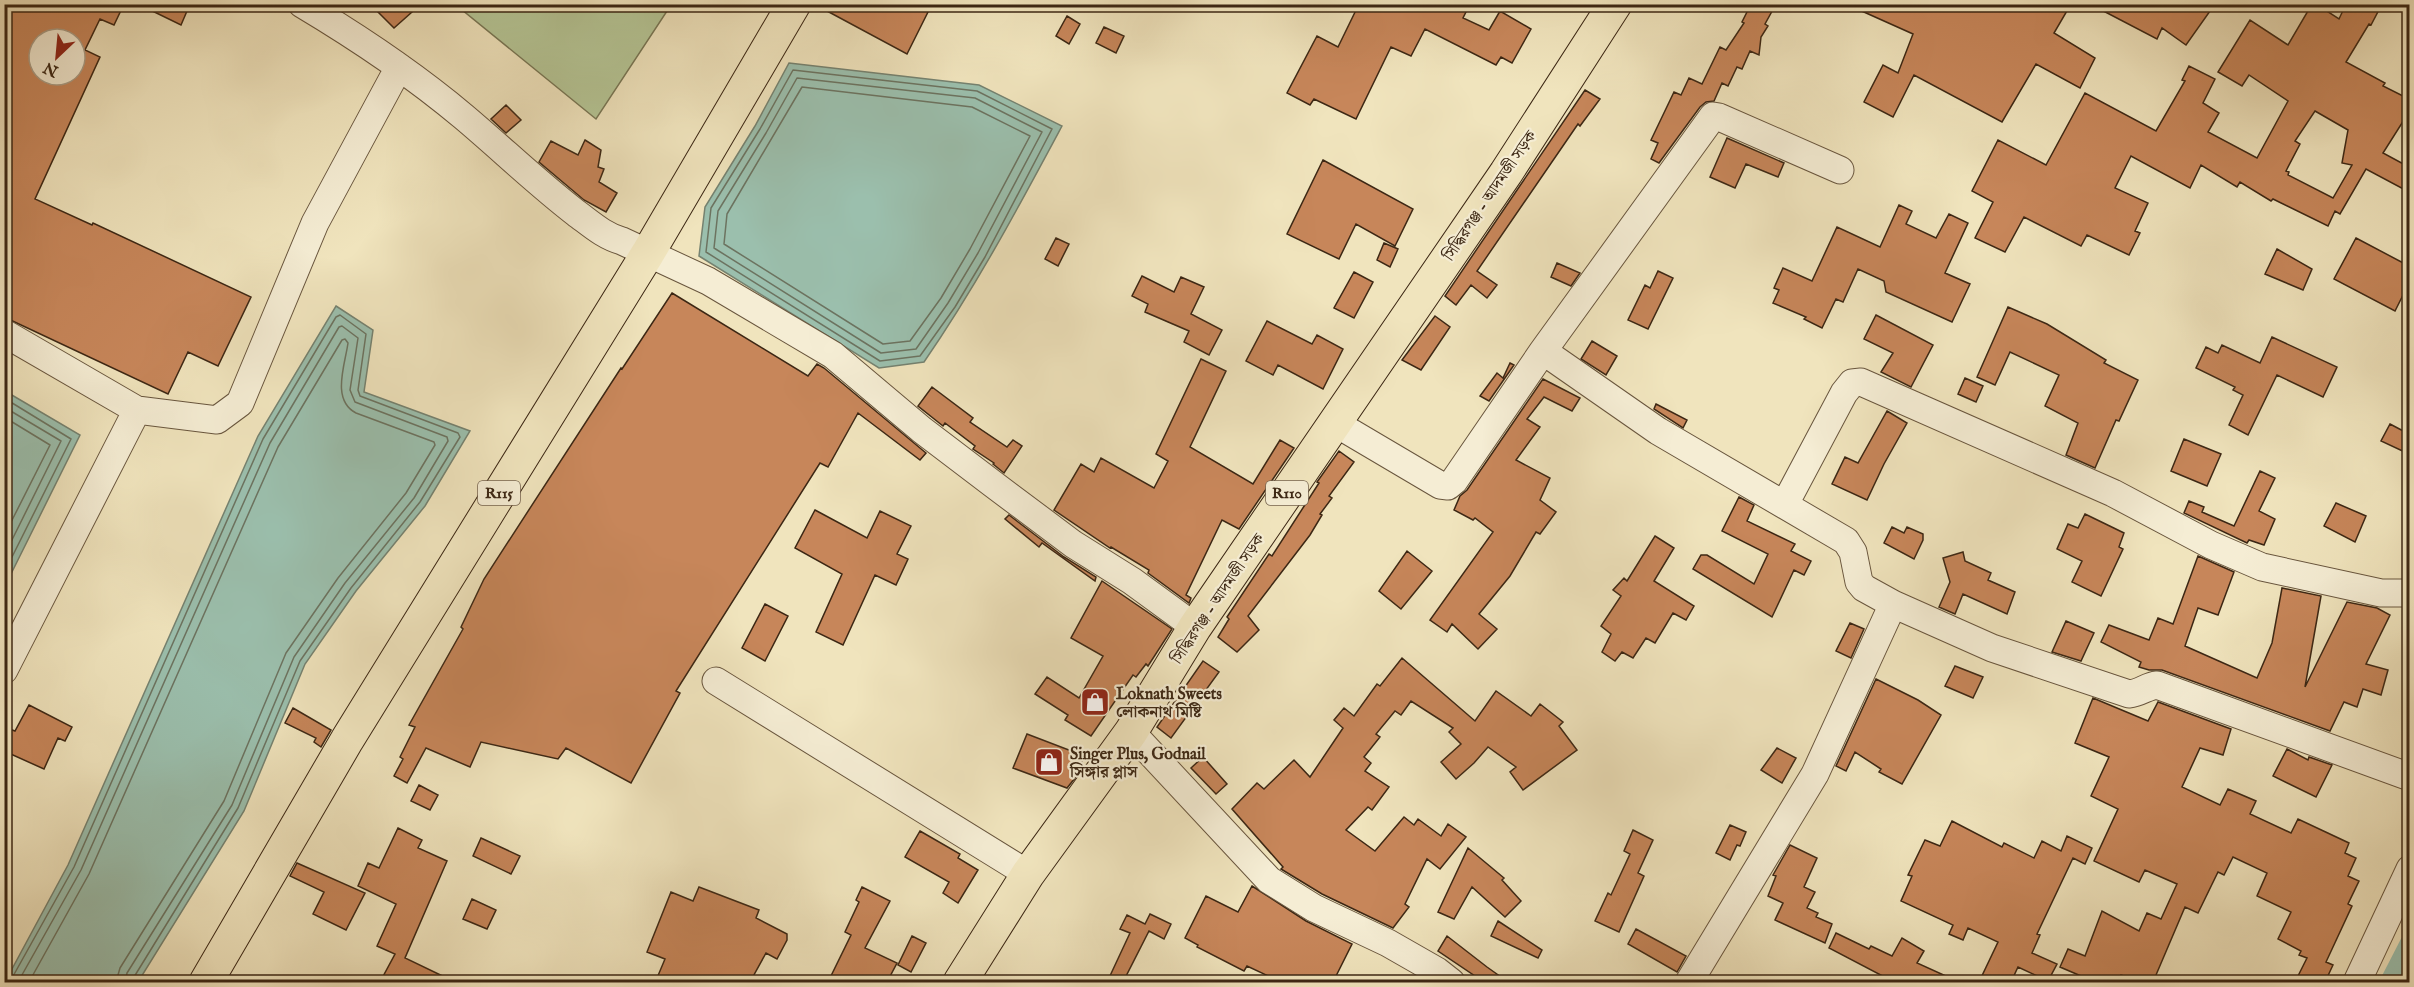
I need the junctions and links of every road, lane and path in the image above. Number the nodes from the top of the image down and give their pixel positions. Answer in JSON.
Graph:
{"nodes":[{"id":1,"x":794,"y":4,"type":"edge"},
{"id":2,"x":1615,"y":4,"type":"edge"},
{"id":3,"x":304,"y":5,"type":"edge"},
{"id":4,"x":399,"y":67,"type":"junction"},
{"id":5,"x":1840,"y":170,"type":"dead end"},
{"id":6,"x":648,"y":253,"type":"junction"},
{"id":7,"x":4,"y":333,"type":"edge"},
{"id":8,"x":1543,"y":351,"type":"junction"},
{"id":9,"x":137,"y":410,"type":"junction"},
{"id":10,"x":1335,"y":423,"type":"junction"},
{"id":11,"x":1785,"y":504,"type":"junction"},
{"id":12,"x":2409,"y":593,"type":"edge"},
{"id":13,"x":1893,"y":604,"type":"junction"},
{"id":14,"x":1195,"y":627,"type":"junction"},
{"id":15,"x":4,"y":670,"type":"edge"},
{"id":16,"x":716,"y":681,"type":"dead end"},
{"id":17,"x":1131,"y":732,"type":"junction"},
{"id":18,"x":2409,"y":777,"type":"edge"},
{"id":19,"x":2409,"y":869,"type":"edge"},
{"id":20,"x":1028,"y":874,"type":"junction"},
{"id":21,"x":207,"y":982,"type":"edge"},
{"id":22,"x":960,"y":982,"type":"edge"},
{"id":23,"x":1450,"y":982,"type":"edge"},
{"id":24,"x":1689,"y":982,"type":"edge"},
{"id":25,"x":2357,"y":982,"type":"edge"}],
"edges":[{"from":1,"to":6,"type":"main road","number":"R115"},
{"from":2,"to":10,"type":"main road","name":"সিদ্ধিরগঞ্জ - আদমজী সড়ক","number":"R110"},
{"from":3,"to":4,"type":"street"},
{"from":4,"to":6,"type":"street"},
{"from":4,"to":9,"type":"street"},
{"from":5,"to":8,"type":"street"},
{"from":6,"to":14,"type":"street"},
{"from":6,"to":21,"type":"main road","number":"R115"},
{"from":7,"to":9,"type":"street"},
{"from":8,"to":10,"type":"street"},
{"from":8,"to":11,"type":"street"},
{"from":9,"to":15,"type":"street"},
{"from":10,"to":14,"type":"main road","name":"সিদ্ধিরগঞ্জ - আদমজী সড়ক","number":"R110"},
{"from":11,"to":12,"type":"street"},
{"from":11,"to":13,"type":"street"},
{"from":13,"to":18,"type":"street"},
{"from":13,"to":24,"type":"street"},
{"from":14,"to":17,"type":"main road","name":"সিদ্ধিরগঞ্জ - আদমজী সড়ক","number":"R110"},
{"from":16,"to":20,"type":"street"},
{"from":17,"to":20,"type":"main road","name":"সিদ্ধিরগঞ্জ - আদমজী সড়ক","number":"R110"},
{"from":17,"to":23,"type":"street"},
{"from":19,"to":25,"type":"street"},
{"from":20,"to":22,"type":"main road","name":"সিদ্ধিরগঞ্জ - আদমজী সড়ক","number":"R110"}]}
